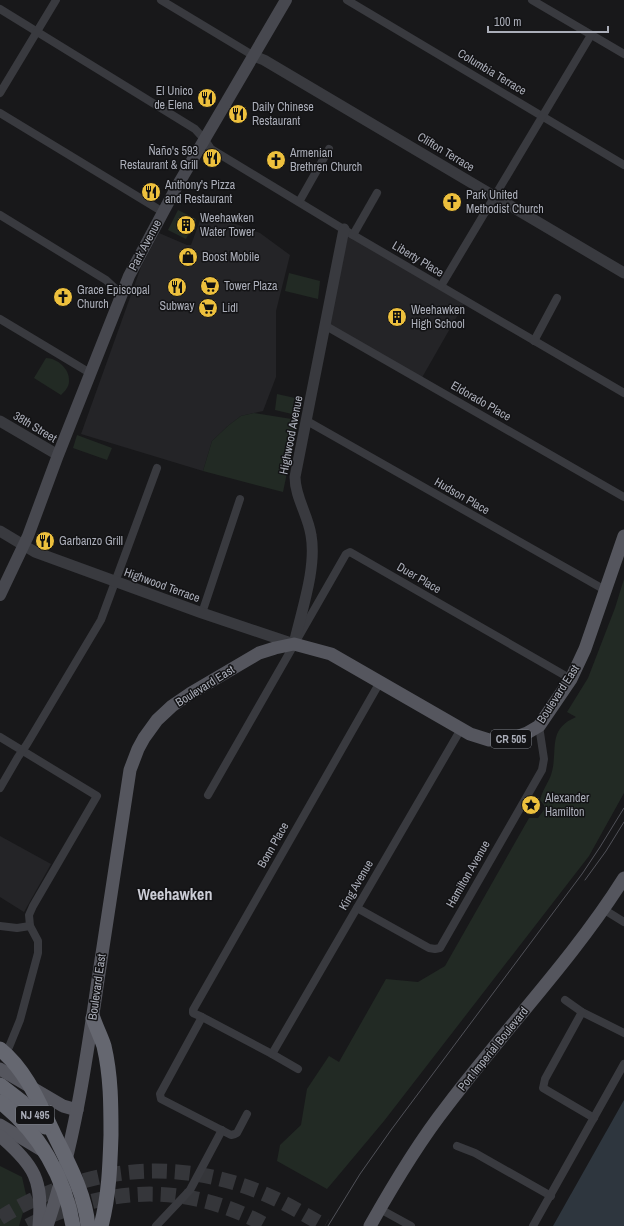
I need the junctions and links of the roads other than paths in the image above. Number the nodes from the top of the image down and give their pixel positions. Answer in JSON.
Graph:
{"nodes":[{"id":1,"x":56,"y":0,"type":"edge"},
{"id":2,"x":161,"y":0,"type":"edge"},
{"id":3,"x":286,"y":0,"type":"edge"},
{"id":4,"x":347,"y":0,"type":"edge"},
{"id":5,"x":532,"y":0,"type":"edge"},
{"id":6,"x":0,"y":9,"type":"edge"},
{"id":7,"x":37,"y":31,"type":"junction"},
{"id":8,"x":591,"y":35,"type":"junction"},
{"id":9,"x":624,"y":54,"type":"edge"},
{"id":10,"x":254,"y":56,"type":"junction"},
{"id":11,"x":0,"y":93,"type":"edge"},
{"id":12,"x":0,"y":113,"type":"edge"},
{"id":13,"x":543,"y":116,"type":"junction"},
{"id":14,"x":205,"y":140,"type":"junction"},
{"id":15,"x":329,"y":149,"type":"dead end"},
{"id":16,"x":624,"y":165,"type":"edge"},
{"id":17,"x":377,"y":193,"type":"dead end"},
{"id":18,"x":495,"y":196,"type":"junction"},
{"id":19,"x":299,"y":202,"type":"junction"},
{"id":20,"x":163,"y":212,"type":"junction"},
{"id":21,"x":0,"y":215,"type":"edge"},
{"id":22,"x":348,"y":232,"type":"junction"},
{"id":23,"x":624,"y":273,"type":"edge"},
{"id":24,"x":441,"y":286,"type":"junction"},
{"id":25,"x":122,"y":295,"type":"junction"},
{"id":26,"x":557,"y":298,"type":"dead end"},
{"id":27,"x":0,"y":319,"type":"edge"},
{"id":28,"x":326,"y":326,"type":"junction"},
{"id":29,"x":534,"y":341,"type":"junction"},
{"id":30,"x":90,"y":373,"type":"junction"},
{"id":31,"x":624,"y":393,"type":"edge"},
{"id":32,"x":0,"y":421,"type":"edge"},
{"id":33,"x":306,"y":421,"type":"junction"},
{"id":34,"x":58,"y":455,"type":"junction"},
{"id":35,"x":157,"y":468,"type":"dead end"},
{"id":36,"x":624,"y":497,"type":"edge"},
{"id":37,"x":240,"y":499,"type":"dead end"},
{"id":38,"x":0,"y":531,"type":"edge"},
{"id":39,"x":624,"y":536,"type":"edge"},
{"id":40,"x":24,"y":546,"type":"junction"},
{"id":41,"x":115,"y":582,"type":"junction"},
{"id":42,"x":606,"y":590,"type":"junction"},
{"id":43,"x":0,"y":595,"type":"edge"},
{"id":44,"x":202,"y":613,"type":"junction"},
{"id":45,"x":294,"y":644,"type":"junction"},
{"id":46,"x":571,"y":679,"type":"junction"},
{"id":47,"x":380,"y":682,"type":"junction"},
{"id":48,"x":539,"y":726,"type":"junction"},
{"id":49,"x":461,"y":728,"type":"junction"},
{"id":50,"x":0,"y":737,"type":"edge"},
{"id":51,"x":23,"y":750,"type":"junction"},
{"id":52,"x":0,"y":788,"type":"edge"},
{"id":53,"x":208,"y":795,"type":"dead end"},
{"id":54,"x":624,"y":878,"type":"edge"},
{"id":55,"x":357,"y":908,"type":"junction"},
{"id":56,"x":603,"y":909,"type":"junction"},
{"id":57,"x":624,"y":921,"type":"edge"},
{"id":58,"x":0,"y":926,"type":"edge"},
{"id":59,"x":30,"y":926,"type":"junction"},
{"id":60,"x":564,"y":1000,"type":"dead end"},
{"id":61,"x":582,"y":1012,"type":"junction"},
{"id":62,"x":202,"y":1017,"type":"junction"},
{"id":63,"x":93,"y":1018,"type":"junction"},
{"id":64,"x":624,"y":1033,"type":"edge"},
{"id":65,"x":6,"y":1051,"type":"edge"},
{"id":66,"x":272,"y":1054,"type":"junction"},
{"id":67,"x":624,"y":1064,"type":"edge"},
{"id":68,"x":0,"y":1069,"type":"edge"},
{"id":69,"x":298,"y":1069,"type":"dead end"},
{"id":70,"x":0,"y":1085,"type":"edge"},
{"id":71,"x":0,"y":1102,"type":"edge"},
{"id":72,"x":77,"y":1110,"type":"junction"},
{"id":73,"x":248,"y":1114,"type":"dead end"},
{"id":74,"x":0,"y":1115,"type":"edge"},
{"id":75,"x":594,"y":1118,"type":"junction"},
{"id":76,"x":0,"y":1125,"type":"edge"},
{"id":77,"x":222,"y":1130,"type":"junction"},
{"id":78,"x":0,"y":1136,"type":"edge"},
{"id":79,"x":39,"y":1143,"type":"junction"},
{"id":80,"x":457,"y":1146,"type":"dead end"},
{"id":81,"x":64,"y":1158,"type":"junction"},
{"id":82,"x":550,"y":1196,"type":"junction"},
{"id":83,"x":380,"y":1209,"type":"junction"},
{"id":84,"x":39,"y":1226,"type":"edge"},
{"id":85,"x":47,"y":1226,"type":"edge"},
{"id":86,"x":73,"y":1226,"type":"edge"},
{"id":87,"x":88,"y":1226,"type":"edge"},
{"id":88,"x":101,"y":1226,"type":"edge"},
{"id":89,"x":156,"y":1226,"type":"edge"},
{"id":90,"x":370,"y":1226,"type":"edge"},
{"id":91,"x":411,"y":1226,"type":"edge"},
{"id":92,"x":533,"y":1226,"type":"edge"}],
"edges":[{"from":1,"to":7,"type":"street"},
{"from":2,"to":10,"type":"street"},
{"from":3,"to":10,"type":"main road","name":"Park Avenue"},
{"from":4,"to":13,"type":"street","name":"Columbia Terrace"},
{"from":5,"to":8,"type":"street"},
{"from":6,"to":7,"type":"street","name":"Liberty Place"},
{"from":7,"to":11,"type":"street"},
{"from":7,"to":14,"type":"street","name":"Liberty Place"},
{"from":8,"to":9,"type":"street"},
{"from":8,"to":13,"type":"street"},
{"from":10,"to":14,"type":"main road","name":"Park Avenue"},
{"from":10,"to":18,"type":"street","name":"Clifton Terrace"},
{"from":12,"to":20,"type":"street"},
{"from":13,"to":16,"type":"street","name":"Columbia Terrace"},
{"from":13,"to":18,"type":"street"},
{"from":14,"to":19,"type":"street","name":"Liberty Place"},
{"from":14,"to":20,"type":"main road","name":"Park Avenue"},
{"from":15,"to":19,"type":"street"},
{"from":17,"to":22,"type":"street"},
{"from":18,"to":23,"type":"street","name":"Clifton Terrace"},
{"from":18,"to":24,"type":"street"},
{"from":19,"to":22,"type":"street","name":"Liberty Place"},
{"from":20,"to":25,"type":"main road","name":"Park Avenue"},
{"from":21,"to":25,"type":"street"},
{"from":22,"to":24,"type":"street","name":"Liberty Place"},
{"from":22,"to":28,"type":"street","name":"Highwood Avenue"},
{"from":24,"to":29,"type":"street","name":"Liberty Place"},
{"from":25,"to":30,"type":"main road","name":"Park Avenue"},
{"from":26,"to":29,"type":"street"},
{"from":27,"to":30,"type":"street"},
{"from":28,"to":33,"type":"street","name":"Highwood Avenue"},
{"from":28,"to":36,"type":"street","name":"Eldorado Place"},
{"from":29,"to":31,"type":"street","name":"Liberty Place"},
{"from":30,"to":34,"type":"main road","name":"Park Avenue"},
{"from":32,"to":34,"type":"street","name":"38th Street"},
{"from":33,"to":42,"type":"street","name":"Hudson Place"},
{"from":33,"to":45,"type":"street","name":"Highwood Avenue"},
{"from":34,"to":40,"type":"main road","name":"Park Avenue"},
{"from":35,"to":41,"type":"street"},
{"from":37,"to":44,"type":"street"},
{"from":38,"to":40,"type":"street","number":"CR 505"},
{"from":39,"to":42,"type":"main road","name":"Boulevard East","number":"CR 505"},
{"from":40,"to":41,"type":"street","name":"Highwood Terrace","number":"CR 505"},
{"from":40,"to":43,"type":"main road","name":"Park Avenue"},
{"from":41,"to":44,"type":"street","name":"Highwood Terrace","number":"CR 505"},
{"from":41,"to":51,"type":"street"},
{"from":42,"to":46,"type":"main road","name":"Boulevard East","number":"CR 505"},
{"from":44,"to":45,"type":"street","name":"Highwood Terrace","number":"CR 505"},
{"from":45,"to":46,"type":"street","name":"Duer Place"},
{"from":45,"to":47,"type":"main road","name":"Boulevard East","number":"CR 505"},
{"from":45,"to":53,"type":"street"},
{"from":45,"to":63,"type":"main road","name":"Boulevard East"},
{"from":46,"to":48,"type":"main road","name":"Boulevard East","number":"CR 505"},
{"from":47,"to":49,"type":"main road","name":"Boulevard East","number":"CR 505"},
{"from":47,"to":62,"type":"street","name":"Bonn Place"},
{"from":48,"to":49,"type":"main road","name":"Boulevard East","number":"CR 505"},
{"from":48,"to":55,"type":"street","name":"Hamilton Avenue"},
{"from":49,"to":55,"type":"street","name":"King Avenue"},
{"from":50,"to":51,"type":"street"},
{"from":51,"to":52,"type":"street"},
{"from":51,"to":59,"type":"street"},
{"from":54,"to":56,"type":"main road","name":"Port Imperial Boulevard"},
{"from":55,"to":66,"type":"street","name":"King Avenue"},
{"from":56,"to":57,"type":"street"},
{"from":56,"to":83,"type":"main road","name":"Port Imperial Boulevard"},
{"from":58,"to":59,"type":"street"},
{"from":59,"to":65,"type":"street"},
{"from":60,"to":61,"type":"street"},
{"from":61,"to":64,"type":"street"},
{"from":61,"to":75,"type":"street"},
{"from":62,"to":66,"type":"street"},
{"from":62,"to":77,"type":"street"},
{"from":63,"to":72,"type":"main road","name":"Boulevard East"},
{"from":63,"to":88,"type":"highway"},
{"from":65,"to":81,"type":"highway"},
{"from":66,"to":69,"type":"street"},
{"from":67,"to":75,"type":"street"},
{"from":68,"to":72,"type":"main road"},
{"from":70,"to":81,"type":"highway","number":"NJ 495"},
{"from":71,"to":79,"type":"highway","number":"NJ 495"},
{"from":72,"to":81,"type":"main road","name":"Boulevard East"},
{"from":73,"to":77,"type":"street"},
{"from":74,"to":79,"type":"highway"},
{"from":75,"to":82,"type":"street"},
{"from":76,"to":81,"type":"main road"},
{"from":77,"to":89,"type":"street"},
{"from":78,"to":84,"type":"main road"},
{"from":79,"to":86,"type":"highway","number":"NJ 495"},
{"from":80,"to":82,"type":"street"},
{"from":81,"to":85,"type":"main road","name":"Boulevard East"},
{"from":81,"to":87,"type":"highway","number":"NJ 495"},
{"from":82,"to":92,"type":"street"},
{"from":83,"to":90,"type":"main road","name":"Port Imperial Boulevard"},
{"from":83,"to":91,"type":"street"}]}
